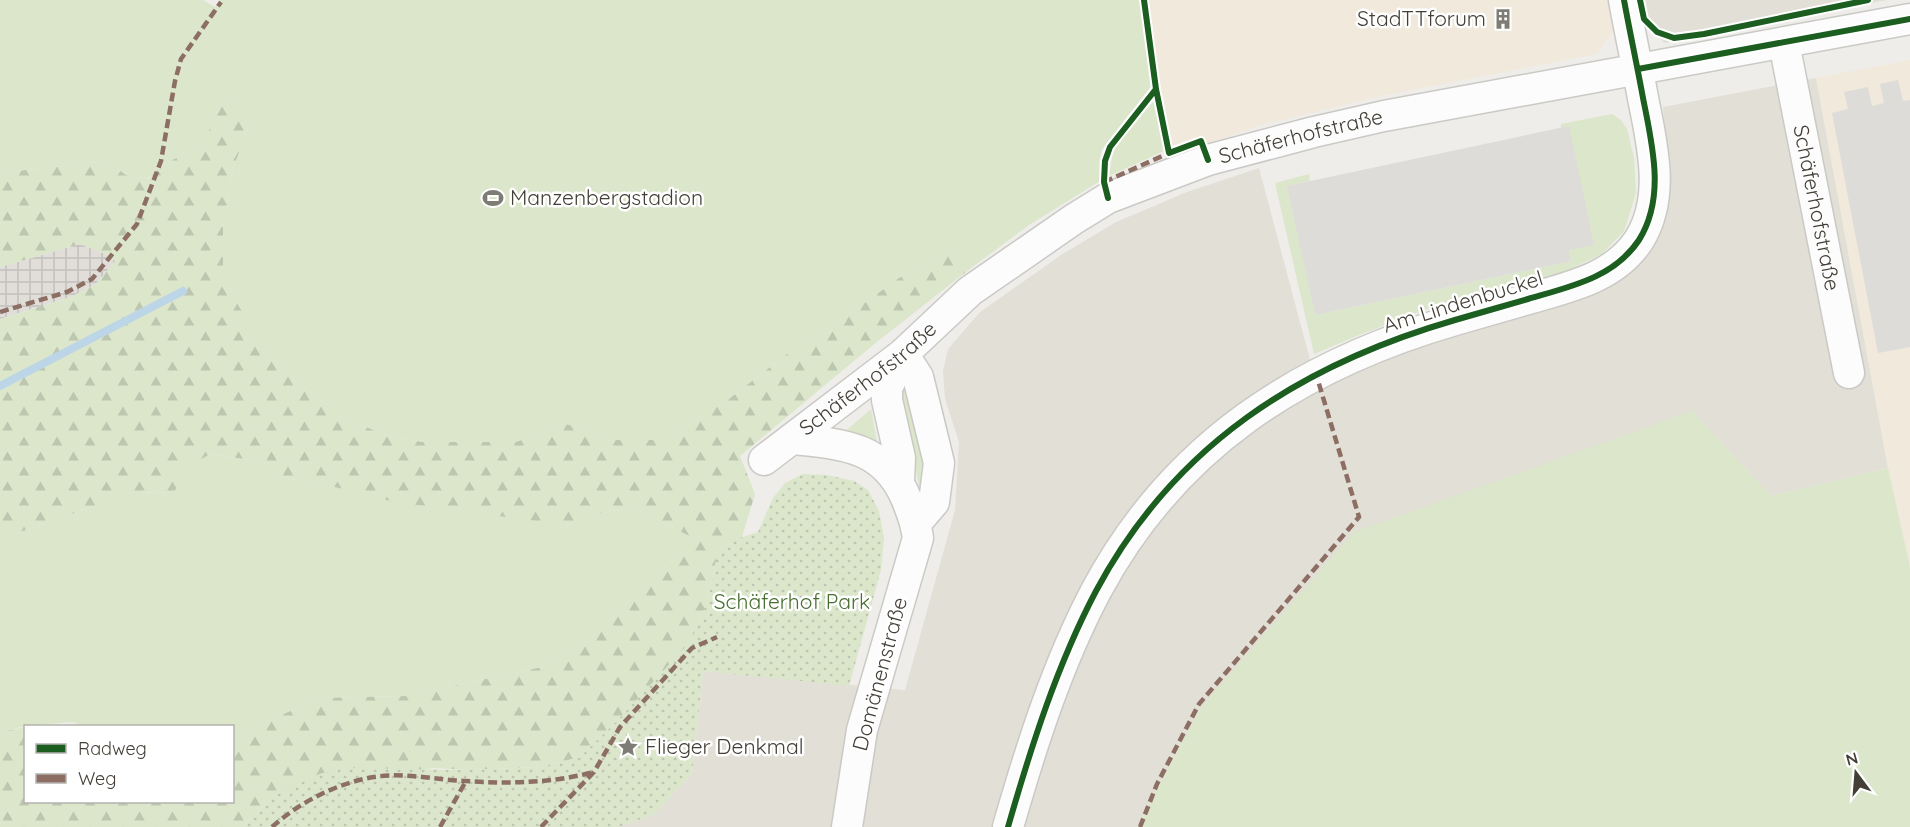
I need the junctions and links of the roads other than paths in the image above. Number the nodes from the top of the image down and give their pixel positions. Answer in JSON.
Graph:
{"nodes":[{"id":1,"x":1624,"y":0,"type":"edge"},
{"id":2,"x":1910,"y":19,"type":"edge"},
{"id":3,"x":1784,"y":43,"type":"junction"},
{"id":4,"x":1638,"y":69,"type":"junction"},
{"id":5,"x":903,"y":354,"type":"junction"},
{"id":6,"x":1849,"y":373,"type":"dead end"},
{"id":7,"x":792,"y":439,"type":"junction"},
{"id":8,"x":764,"y":460,"type":"dead end"},
{"id":9,"x":899,"y":481,"type":"junction"},
{"id":10,"x":916,"y":523,"type":"junction"},
{"id":11,"x":847,"y":827,"type":"edge"},
{"id":12,"x":1008,"y":827,"type":"edge"}],
"edges":[{"from":1,"to":4,"type":"street","name":"Am Lindenbuckel"},
{"from":2,"to":3,"type":"street","name":"Schäferhofstraße"},
{"from":3,"to":4,"type":"street","name":"Schäferhofstraße"},
{"from":3,"to":6,"type":"street","name":"Schäferhofstraße"},
{"from":4,"to":5,"type":"street","name":"Schäferhofstraße"},
{"from":4,"to":12,"type":"street","name":"Am Lindenbuckel"},
{"from":5,"to":7,"type":"street","name":"Schäferhofstraße"},
{"from":5,"to":9,"type":"street","name":"Domänenstraße"},
{"from":5,"to":10,"type":"street"},
{"from":7,"to":8,"type":"street","name":"Schäferhofstraße"},
{"from":7,"to":9,"type":"street","name":"Domänenstraße"},
{"from":9,"to":10,"type":"street","name":"Domänenstraße"},
{"from":10,"to":11,"type":"street","name":"Domänenstraße"}]}
